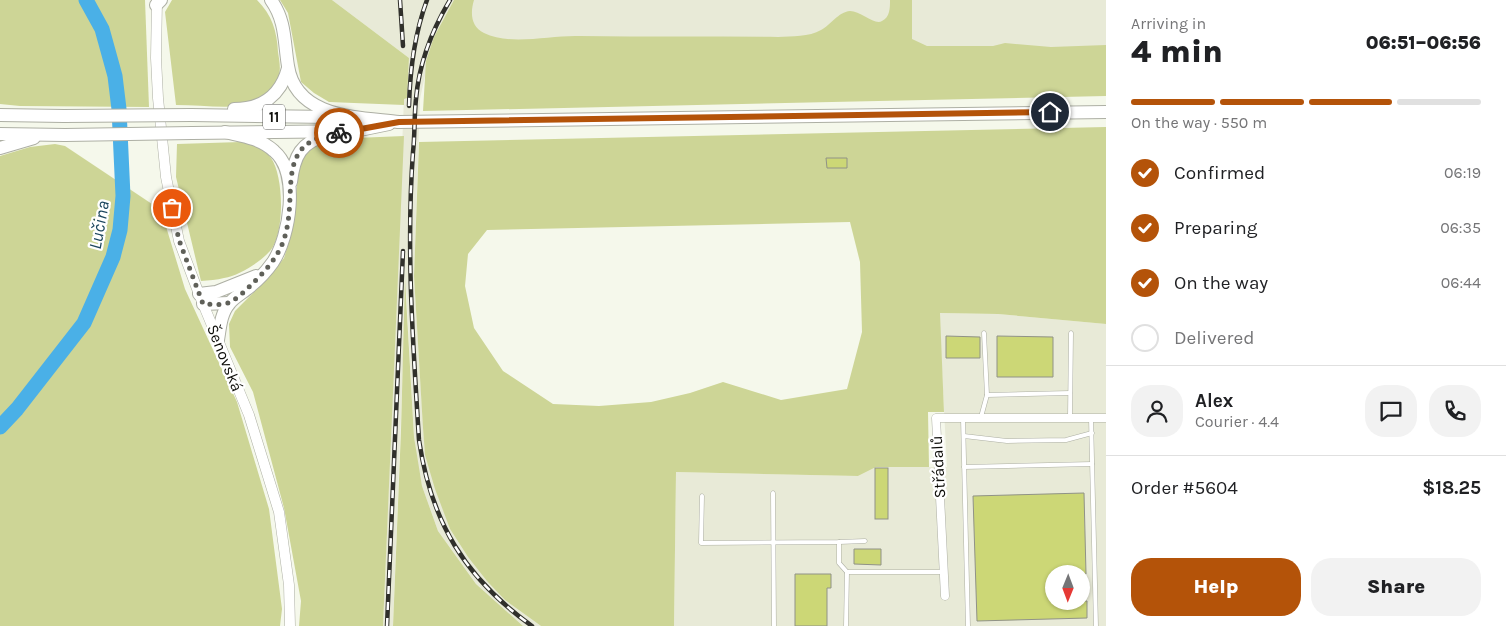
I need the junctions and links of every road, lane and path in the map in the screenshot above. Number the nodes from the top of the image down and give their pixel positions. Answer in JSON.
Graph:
{"nodes":[{"id":1,"x":271,"y":0,"type":"edge"},
{"id":2,"x":158,"y":2,"type":"edge"},
{"id":3,"x":288,"y":68,"type":"junction"},
{"id":4,"x":1106,"y":112,"type":"edge"},
{"id":5,"x":0,"y":115,"type":"edge"},
{"id":6,"x":193,"y":115,"type":"junction"},
{"id":7,"x":357,"y":117,"type":"junction"},
{"id":8,"x":399,"y":122,"type":"junction"},
{"id":9,"x":358,"y":131,"type":"junction"},
{"id":10,"x":224,"y":132,"type":"junction"},
{"id":11,"x":0,"y":134,"type":"edge"},
{"id":12,"x":45,"y":135,"type":"junction"},
{"id":13,"x":0,"y":148,"type":"edge"},
{"id":14,"x":289,"y":194,"type":"junction"},
{"id":15,"x":263,"y":273,"type":"junction"},
{"id":16,"x":201,"y":299,"type":"junction"},
{"id":17,"x":229,"y":303,"type":"junction"},
{"id":18,"x":984,"y":333,"type":"dead end"},
{"id":19,"x":1070,"y":333,"type":"dead end"},
{"id":20,"x":218,"y":340,"type":"junction"},
{"id":21,"x":1070,"y":393,"type":"junction"},
{"id":22,"x":987,"y":395,"type":"junction"},
{"id":23,"x":1070,"y":417,"type":"junction"},
{"id":24,"x":963,"y":418,"type":"junction"},
{"id":25,"x":981,"y":418,"type":"junction"},
{"id":26,"x":1091,"y":418,"type":"junction"},
{"id":27,"x":1106,"y":418,"type":"edge"},
{"id":28,"x":1092,"y":433,"type":"junction"},
{"id":29,"x":964,"y":436,"type":"junction"},
{"id":30,"x":1092,"y":464,"type":"junction"},
{"id":31,"x":964,"y":467,"type":"junction"},
{"id":32,"x":773,"y":493,"type":"dead end"},
{"id":33,"x":702,"y":496,"type":"dead end"},
{"id":34,"x":865,"y":541,"type":"dead end"},
{"id":35,"x":839,"y":542,"type":"junction"},
{"id":36,"x":773,"y":543,"type":"junction"},
{"id":37,"x":847,"y":572,"type":"junction"},
{"id":38,"x":944,"y":572,"type":"junction"},
{"id":39,"x":944,"y":596,"type":"dead end"},
{"id":40,"x":290,"y":626,"type":"edge"},
{"id":41,"x":774,"y":626,"type":"edge"},
{"id":42,"x":846,"y":626,"type":"edge"},
{"id":43,"x":968,"y":626,"type":"edge"},
{"id":44,"x":1096,"y":626,"type":"edge"}],
"edges":[{"from":1,"to":3,"type":"main road"},
{"from":2,"to":16,"type":"street","name":"Šenovská"},
{"from":3,"to":6,"type":"main road"},
{"from":3,"to":7,"type":"main road"},
{"from":4,"to":8,"type":"main road","number":"11"},
{"from":5,"to":6,"type":"main road","number":"11","bridge":true},
{"from":6,"to":7,"type":"main road","number":"11"},
{"from":7,"to":8,"type":"main road","number":"11"},
{"from":8,"to":9,"type":"main road","number":"11"},
{"from":9,"to":10,"type":"main road","number":"11"},
{"from":9,"to":14,"type":"main road"},
{"from":10,"to":12,"type":"main road","number":"11","bridge":true},
{"from":10,"to":14,"type":"main road"},
{"from":11,"to":12,"type":"main road","number":"11"},
{"from":12,"to":13,"type":"main road","number":"11"},
{"from":14,"to":15,"type":"main road"},
{"from":15,"to":16,"type":"main road"},
{"from":15,"to":17,"type":"main road"},
{"from":16,"to":17,"type":"main road"},
{"from":16,"to":20,"type":"street","name":"Šenovská"},
{"from":17,"to":20,"type":"main road"},
{"from":18,"to":22,"type":"lane"},
{"from":19,"to":21,"type":"lane"},
{"from":20,"to":40,"type":"street","name":"Šenovská"},
{"from":21,"to":22,"type":"lane"},
{"from":21,"to":23,"type":"lane"},
{"from":22,"to":25,"type":"lane"},
{"from":23,"to":25,"type":"street","name":"Střádalů"},
{"from":23,"to":26,"type":"street","name":"Střádalů"},
{"from":24,"to":25,"type":"street","name":"Střádalů"},
{"from":24,"to":29,"type":"lane"},
{"from":24,"to":38,"type":"street","name":"Střádalů"},
{"from":26,"to":27,"type":"street","name":"Střádalů"},
{"from":26,"to":28,"type":"lane"},
{"from":28,"to":29,"type":"lane"},
{"from":28,"to":30,"type":"lane"},
{"from":29,"to":31,"type":"lane"},
{"from":30,"to":31,"type":"lane"},
{"from":30,"to":44,"type":"lane"},
{"from":31,"to":43,"type":"lane"},
{"from":32,"to":36,"type":"lane"},
{"from":33,"to":36,"type":"lane"},
{"from":34,"to":35,"type":"lane"},
{"from":35,"to":36,"type":"lane"},
{"from":35,"to":37,"type":"lane"},
{"from":36,"to":41,"type":"lane"},
{"from":37,"to":38,"type":"lane"},
{"from":37,"to":42,"type":"lane"},
{"from":38,"to":39,"type":"street","name":"Střádalů"}]}
